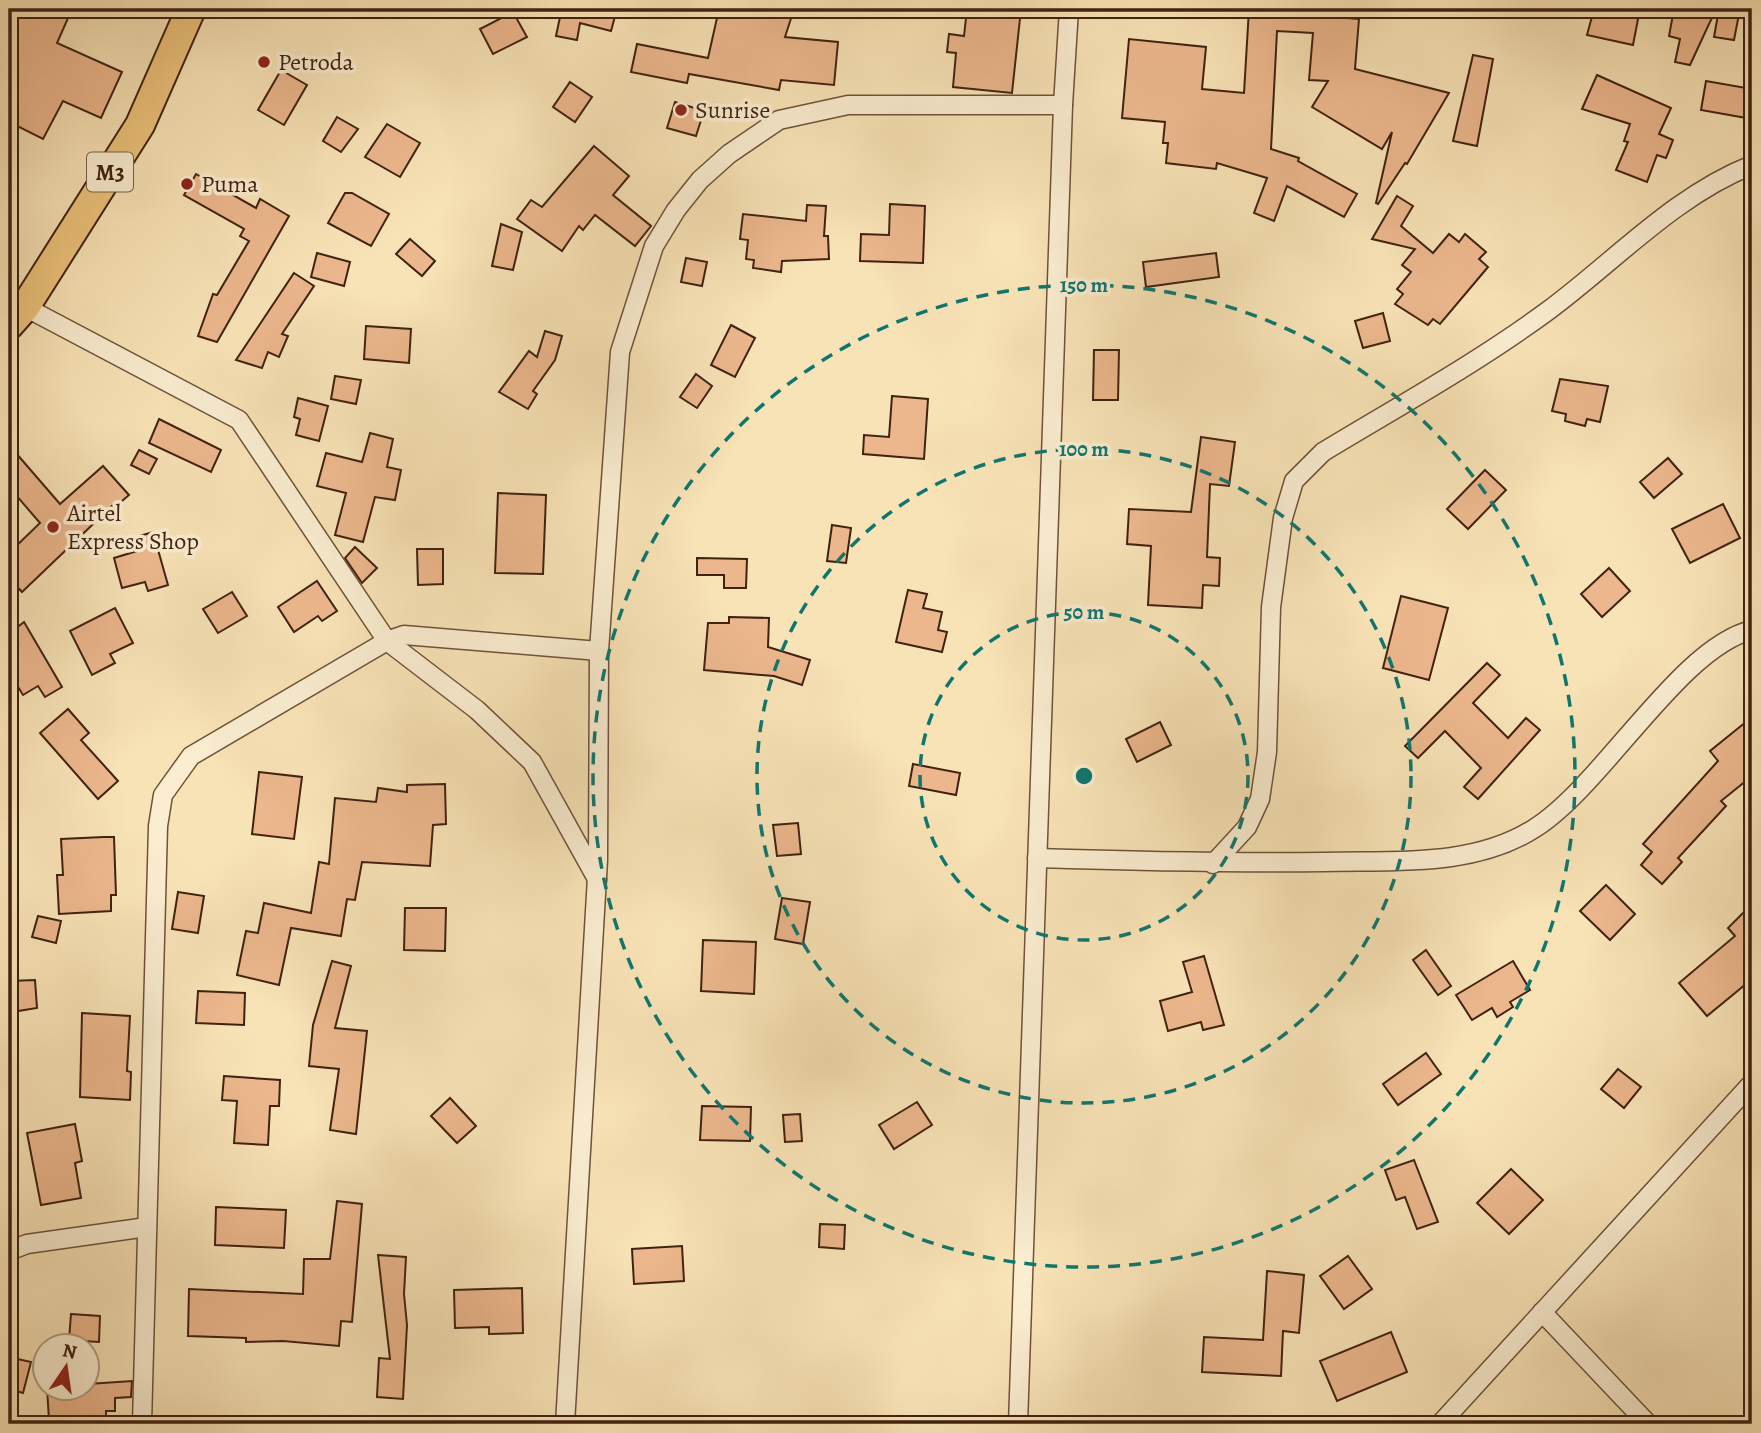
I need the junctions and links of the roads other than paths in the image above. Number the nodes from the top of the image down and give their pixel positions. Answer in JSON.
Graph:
{"nodes":[{"id":1,"x":191,"y":9,"type":"edge"},
{"id":2,"x":1069,"y":9,"type":"edge"},
{"id":3,"x":1063,"y":105,"type":"junction"},
{"id":4,"x":1752,"y":165,"type":"edge"},
{"id":5,"x":17,"y":316,"type":"edge"},
{"id":6,"x":1752,"y":630,"type":"edge"},
{"id":7,"x":387,"y":641,"type":"junction"},
{"id":8,"x":599,"y":651,"type":"junction"},
{"id":9,"x":1037,"y":858,"type":"junction"},
{"id":10,"x":1213,"y":864,"type":"junction"},
{"id":11,"x":597,"y":879,"type":"junction"},
{"id":12,"x":1752,"y":1083,"type":"edge"},
{"id":13,"x":147,"y":1227,"type":"junction"},
{"id":14,"x":9,"y":1251,"type":"edge"},
{"id":15,"x":1542,"y":1312,"type":"junction"},
{"id":16,"x":142,"y":1424,"type":"edge"},
{"id":17,"x":565,"y":1424,"type":"edge"},
{"id":18,"x":1018,"y":1424,"type":"edge"},
{"id":19,"x":1440,"y":1424,"type":"edge"},
{"id":20,"x":1648,"y":1424,"type":"edge"}],
"edges":[{"from":1,"to":5,"type":"highway","number":"M3"},
{"from":2,"to":3,"type":"street"},
{"from":3,"to":8,"type":"street"},
{"from":3,"to":9,"type":"street"},
{"from":4,"to":10,"type":"street"},
{"from":5,"to":7,"type":"street"},
{"from":6,"to":10,"type":"street"},
{"from":7,"to":8,"type":"street"},
{"from":7,"to":11,"type":"street"},
{"from":7,"to":13,"type":"street"},
{"from":8,"to":11,"type":"street"},
{"from":9,"to":10,"type":"street"},
{"from":9,"to":18,"type":"street"},
{"from":11,"to":17,"type":"street"},
{"from":12,"to":15,"type":"street"},
{"from":13,"to":14,"type":"street"},
{"from":13,"to":16,"type":"street"},
{"from":15,"to":19,"type":"street"},
{"from":15,"to":20,"type":"street"}]}
